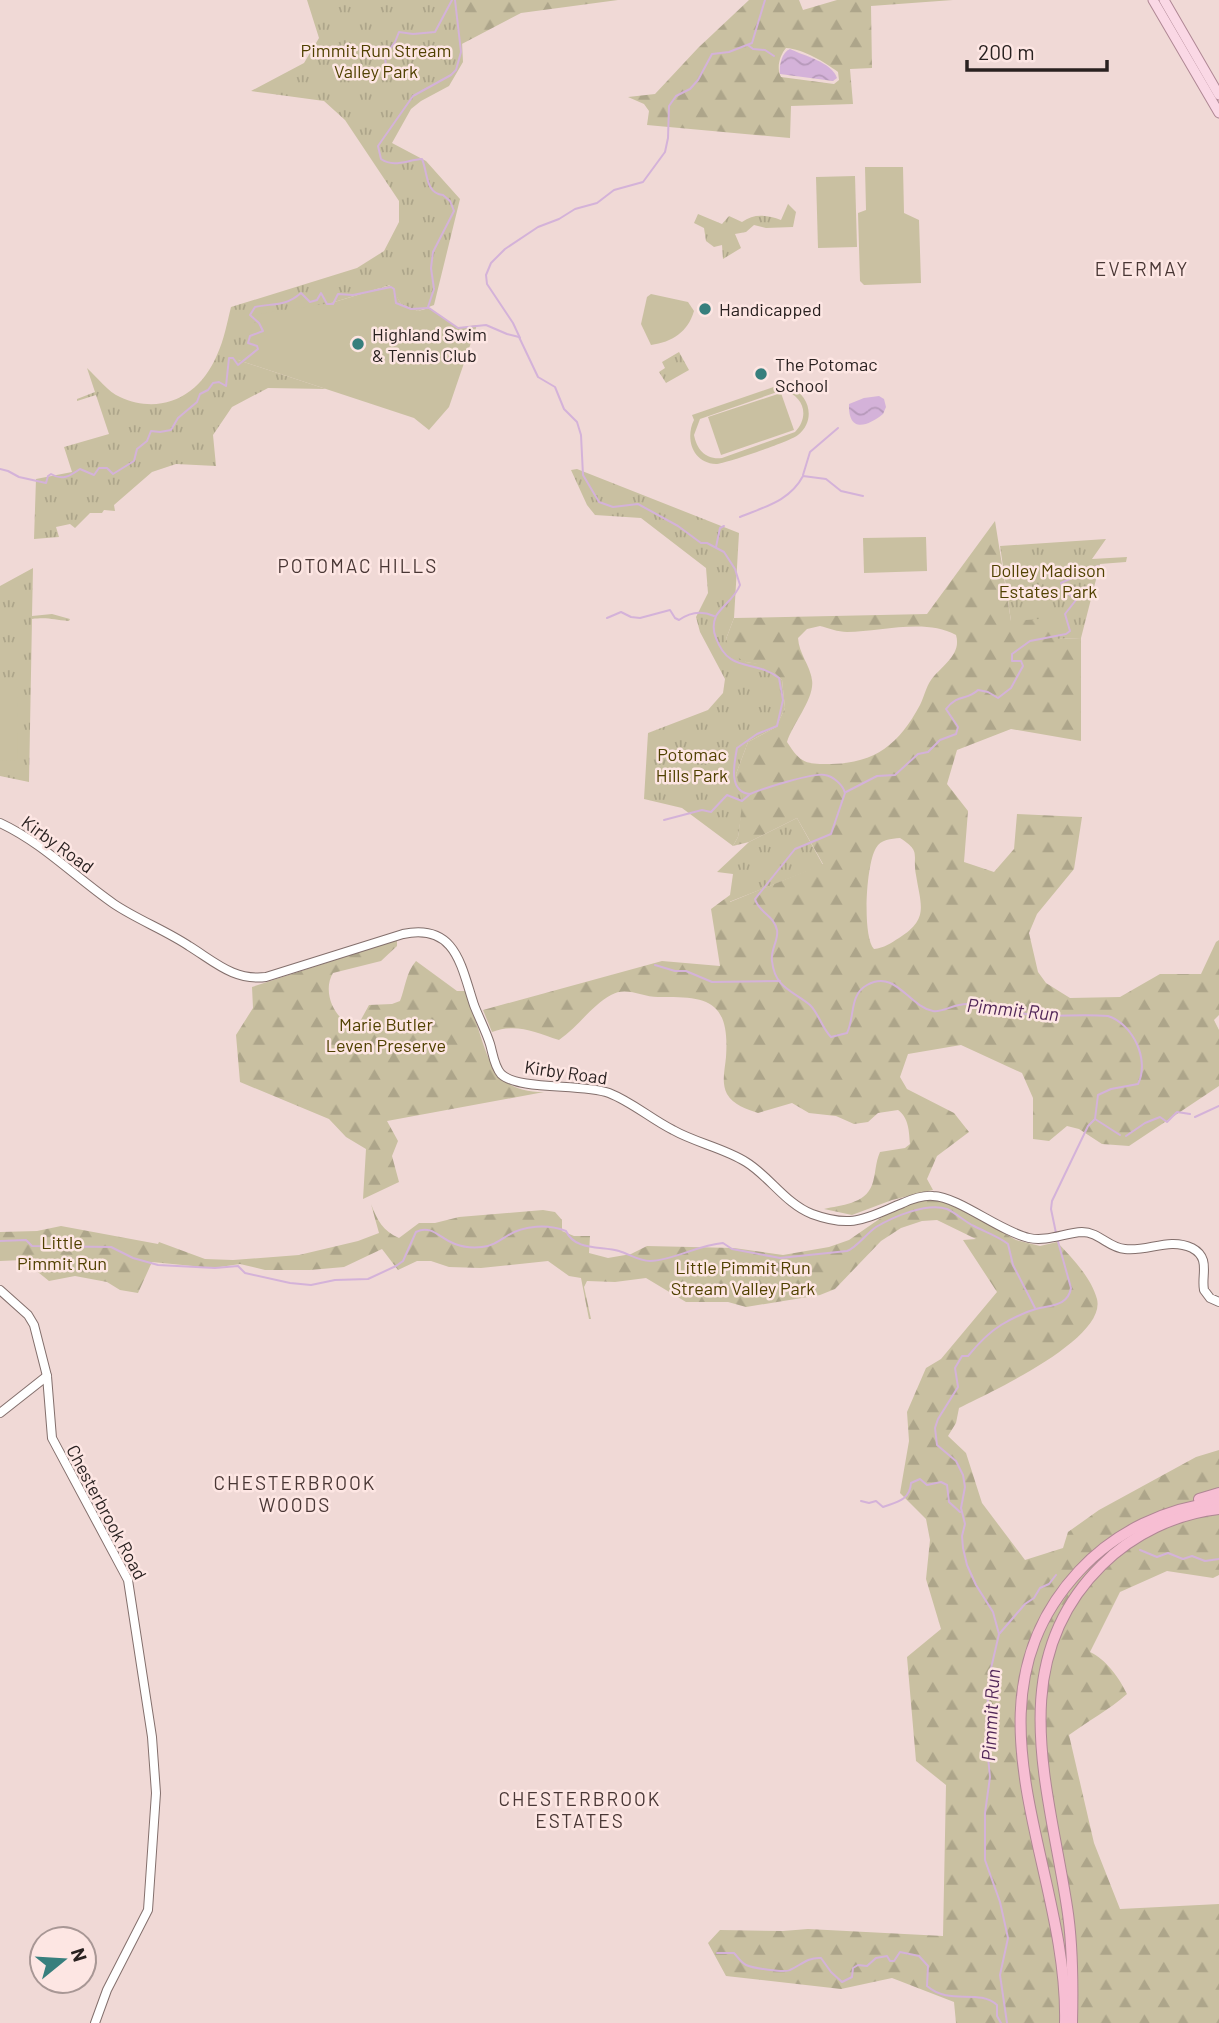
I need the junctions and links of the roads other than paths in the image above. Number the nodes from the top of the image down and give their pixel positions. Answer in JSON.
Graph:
{"nodes":[{"id":1,"x":1153,"y":0,"type":"edge"},
{"id":2,"x":1164,"y":0,"type":"edge"},
{"id":3,"x":1219,"y":95,"type":"edge"},
{"id":4,"x":1219,"y":113,"type":"edge"},
{"id":5,"x":0,"y":823,"type":"edge"},
{"id":6,"x":0,"y":1290,"type":"edge"},
{"id":7,"x":1219,"y":1302,"type":"edge"},
{"id":8,"x":47,"y":1376,"type":"junction"},
{"id":9,"x":0,"y":1413,"type":"edge"},
{"id":10,"x":1219,"y":1493,"type":"edge"},
{"id":11,"x":1219,"y":1502,"type":"edge"},
{"id":12,"x":1219,"y":1509,"type":"edge"},
{"id":13,"x":1131,"y":1529,"type":"junction"},
{"id":14,"x":95,"y":2023,"type":"edge"},
{"id":15,"x":1065,"y":2023,"type":"edge"},
{"id":16,"x":1072,"y":2023,"type":"edge"}],
"edges":[{"from":1,"to":4,"type":"main road"},
{"from":2,"to":3,"type":"main road"},
{"from":5,"to":7,"type":"main road","name":"Kirby Road"},
{"from":6,"to":8,"type":"main road","name":"Chesterbrook Road"},
{"from":8,"to":9,"type":"main road"},
{"from":8,"to":14,"type":"main road","name":"Chesterbrook Road"},
{"from":10,"to":13,"type":"highway"},
{"from":11,"to":13,"type":"highway"},
{"from":12,"to":16,"type":"highway"},
{"from":13,"to":15,"type":"highway"}]}
